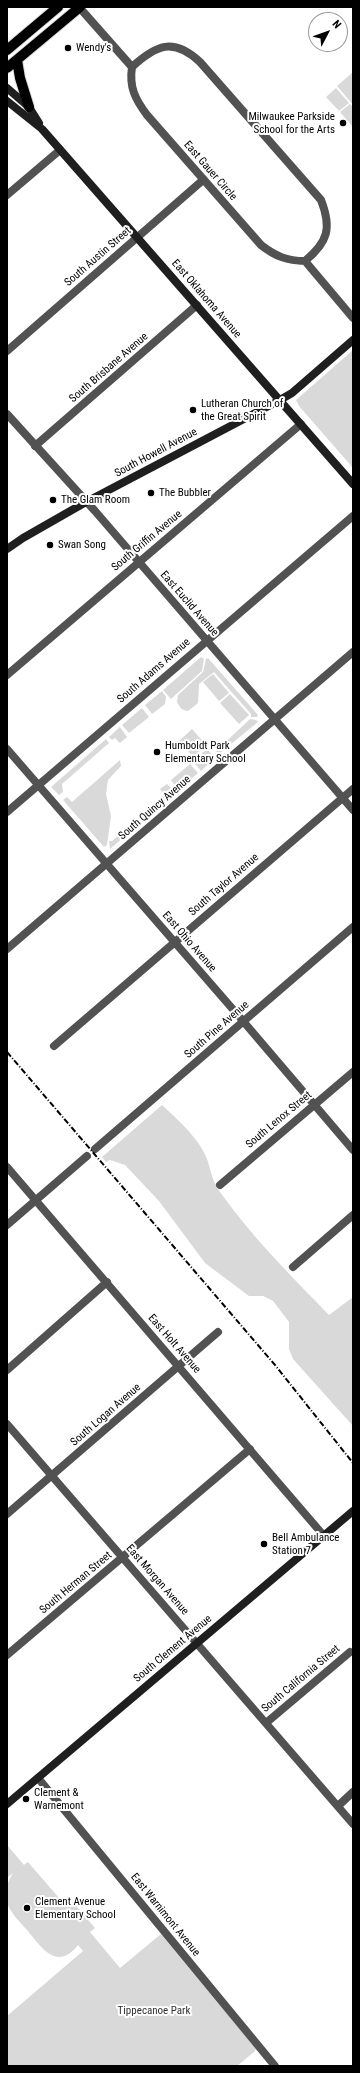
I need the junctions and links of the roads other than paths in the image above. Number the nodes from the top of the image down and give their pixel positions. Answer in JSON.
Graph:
{"nodes":[{"id":1,"x":58,"y":7,"type":"edge"},
{"id":2,"x":79,"y":7,"type":"edge"},
{"id":3,"x":27,"y":33,"type":"junction"},
{"id":4,"x":36,"y":43,"type":"junction"},
{"id":5,"x":7,"y":50,"type":"edge"},
{"id":6,"x":17,"y":60,"type":"junction"},
{"id":7,"x":132,"y":67,"type":"junction"},
{"id":8,"x":7,"y":68,"type":"edge"},
{"id":9,"x":7,"y":88,"type":"edge"},
{"id":10,"x":7,"y":100,"type":"edge"},
{"id":11,"x":29,"y":107,"type":"junction"},
{"id":12,"x":42,"y":129,"type":"junction"},
{"id":13,"x":60,"y":150,"type":"junction"},
{"id":14,"x":203,"y":180,"type":"junction"},
{"id":15,"x":7,"y":195,"type":"edge"},
{"id":16,"x":137,"y":237,"type":"junction"},
{"id":17,"x":305,"y":261,"type":"junction"},
{"id":18,"x":197,"y":305,"type":"junction"},
{"id":19,"x":353,"y":318,"type":"edge"},
{"id":20,"x":353,"y":340,"type":"edge"},
{"id":21,"x":7,"y":351,"type":"edge"},
{"id":22,"x":280,"y":400,"type":"junction"},
{"id":23,"x":7,"y":414,"type":"edge"},
{"id":24,"x":301,"y":424,"type":"junction"},
{"id":25,"x":37,"y":449,"type":"junction"},
{"id":26,"x":353,"y":484,"type":"edge"},
{"id":27,"x":86,"y":502,"type":"junction"},
{"id":28,"x":353,"y":516,"type":"edge"},
{"id":29,"x":23,"y":538,"type":"junction"},
{"id":30,"x":7,"y":542,"type":"edge"},
{"id":31,"x":7,"y":549,"type":"edge"},
{"id":32,"x":139,"y":562,"type":"junction"},
{"id":33,"x":207,"y":641,"type":"junction"},
{"id":34,"x":353,"y":652,"type":"edge"},
{"id":35,"x":7,"y":675,"type":"edge"},
{"id":36,"x":274,"y":719,"type":"junction"},
{"id":37,"x":7,"y":749,"type":"edge"},
{"id":38,"x":38,"y":786,"type":"junction"},
{"id":39,"x":353,"y":789,"type":"edge"},
{"id":40,"x":342,"y":798,"type":"junction"},
{"id":41,"x":353,"y":810,"type":"edge"},
{"id":42,"x":7,"y":812,"type":"edge"},
{"id":43,"x":107,"y":864,"type":"junction"},
{"id":44,"x":353,"y":927,"type":"edge"},
{"id":45,"x":175,"y":942,"type":"junction"},
{"id":46,"x":7,"y":950,"type":"edge"},
{"id":47,"x":244,"y":1021,"type":"junction"},
{"id":48,"x":54,"y":1046,"type":"dead end"},
{"id":49,"x":353,"y":1072,"type":"edge"},
{"id":50,"x":315,"y":1105,"type":"junction"},
{"id":51,"x":95,"y":1149,"type":"dead end"},
{"id":52,"x":353,"y":1150,"type":"edge"},
{"id":53,"x":87,"y":1156,"type":"dead end"},
{"id":54,"x":7,"y":1167,"type":"edge"},
{"id":55,"x":220,"y":1185,"type":"dead end"},
{"id":56,"x":36,"y":1200,"type":"junction"},
{"id":57,"x":353,"y":1215,"type":"edge"},
{"id":58,"x":7,"y":1225,"type":"edge"},
{"id":59,"x":293,"y":1267,"type":"dead end"},
{"id":60,"x":107,"y":1282,"type":"junction"},
{"id":61,"x":218,"y":1332,"type":"dead end"},
{"id":62,"x":178,"y":1366,"type":"junction"},
{"id":63,"x":7,"y":1370,"type":"edge"},
{"id":64,"x":7,"y":1424,"type":"edge"},
{"id":65,"x":250,"y":1449,"type":"junction"},
{"id":66,"x":52,"y":1476,"type":"junction"},
{"id":67,"x":353,"y":1511,"type":"edge"},
{"id":68,"x":7,"y":1514,"type":"edge"},
{"id":69,"x":324,"y":1536,"type":"junction"},
{"id":70,"x":123,"y":1557,"type":"junction"},
{"id":71,"x":197,"y":1643,"type":"junction"},
{"id":72,"x":350,"y":1652,"type":"dead end"},
{"id":73,"x":7,"y":1655,"type":"edge"},
{"id":74,"x":266,"y":1723,"type":"junction"},
{"id":75,"x":38,"y":1778,"type":"junction"},
{"id":76,"x":353,"y":1792,"type":"edge"},
{"id":77,"x":7,"y":1804,"type":"edge"},
{"id":78,"x":338,"y":1806,"type":"junction"},
{"id":79,"x":353,"y":1824,"type":"edge"},
{"id":80,"x":275,"y":2066,"type":"edge"}],
"edges":[{"from":1,"to":3,"type":"main road"},
{"from":2,"to":4,"type":"main road"},
{"from":2,"to":7,"type":"street"},
{"from":3,"to":4,"type":"main road"},
{"from":3,"to":5,"type":"main road"},
{"from":4,"to":6,"type":"main road"},
{"from":6,"to":8,"type":"main road"},
{"from":6,"to":11,"type":"main road"},
{"from":7,"to":14,"type":"street","name":"East Gauer Circle"},
{"from":7,"to":17,"type":"street"},
{"from":9,"to":11,"type":"street","name":"East Oklahoma Avenue"},
{"from":10,"to":12,"type":"street","name":"East Oklahoma Avenue"},
{"from":11,"to":12,"type":"street","name":"East Oklahoma Avenue"},
{"from":12,"to":13,"type":"street","name":"East Oklahoma Avenue"},
{"from":13,"to":15,"type":"street"},
{"from":13,"to":16,"type":"street","name":"East Oklahoma Avenue"},
{"from":14,"to":16,"type":"street","name":"South Austin Street"},
{"from":14,"to":17,"type":"street","name":"East Gauer Circle"},
{"from":16,"to":18,"type":"street","name":"East Oklahoma Avenue"},
{"from":16,"to":21,"type":"street","name":"South Austin Street"},
{"from":17,"to":19,"type":"street"},
{"from":18,"to":22,"type":"street","name":"East Oklahoma Avenue"},
{"from":18,"to":25,"type":"street","name":"South Brisbane Avenue"},
{"from":20,"to":22,"type":"street","name":"South Howell Avenue"},
{"from":22,"to":24,"type":"street","name":"East Oklahoma Avenue"},
{"from":22,"to":27,"type":"street","name":"South Howell Avenue"},
{"from":23,"to":25,"type":"street","name":"East Euclid Avenue"},
{"from":24,"to":26,"type":"street","name":"East Oklahoma Avenue"},
{"from":24,"to":32,"type":"street","name":"South Griffin Avenue"},
{"from":25,"to":27,"type":"street","name":"East Euclid Avenue"},
{"from":27,"to":29,"type":"street","name":"South Howell Avenue"},
{"from":27,"to":32,"type":"street","name":"East Euclid Avenue"},
{"from":28,"to":33,"type":"street","name":"South Adams Avenue"},
{"from":29,"to":30,"type":"street","name":"South Howell Avenue"},
{"from":29,"to":31,"type":"street","name":"South Howell Avenue"},
{"from":32,"to":33,"type":"street","name":"East Euclid Avenue"},
{"from":32,"to":35,"type":"street","name":"South Griffin Avenue"},
{"from":33,"to":36,"type":"street","name":"East Euclid Avenue"},
{"from":33,"to":38,"type":"street","name":"South Adams Avenue"},
{"from":34,"to":36,"type":"street","name":"South Quincy Avenue"},
{"from":36,"to":40,"type":"street","name":"East Euclid Avenue"},
{"from":36,"to":43,"type":"street","name":"South Quincy Avenue"},
{"from":37,"to":38,"type":"street","name":"East Ohio Avenue"},
{"from":38,"to":42,"type":"street","name":"South Adams Avenue"},
{"from":38,"to":43,"type":"street","name":"East Ohio Avenue"},
{"from":39,"to":40,"type":"street","name":"South Taylor Avenue"},
{"from":40,"to":41,"type":"street","name":"East Euclid Avenue"},
{"from":40,"to":45,"type":"street","name":"South Taylor Avenue"},
{"from":43,"to":45,"type":"street","name":"East Ohio Avenue"},
{"from":43,"to":46,"type":"street","name":"South Quincy Avenue"},
{"from":44,"to":47,"type":"street","name":"South Pine Avenue"},
{"from":45,"to":47,"type":"street","name":"East Ohio Avenue"},
{"from":45,"to":48,"type":"street","name":"South Taylor Avenue"},
{"from":47,"to":50,"type":"street","name":"East Ohio Avenue"},
{"from":47,"to":51,"type":"street","name":"South Pine Avenue"},
{"from":49,"to":50,"type":"street","name":"South Lenox Street"},
{"from":50,"to":52,"type":"street","name":"East Ohio Avenue"},
{"from":50,"to":55,"type":"street","name":"South Lenox Street"},
{"from":53,"to":56,"type":"street"},
{"from":54,"to":56,"type":"street","name":"East Holt Avenue"},
{"from":56,"to":58,"type":"street"},
{"from":56,"to":60,"type":"street","name":"East Holt Avenue"},
{"from":57,"to":59,"type":"street"},
{"from":60,"to":62,"type":"street","name":"East Holt Avenue"},
{"from":60,"to":63,"type":"street"},
{"from":61,"to":62,"type":"street","name":"South Logan Avenue"},
{"from":62,"to":65,"type":"street","name":"East Holt Avenue"},
{"from":62,"to":66,"type":"street","name":"South Logan Avenue"},
{"from":64,"to":66,"type":"street","name":"East Morgan Avenue"},
{"from":65,"to":69,"type":"street","name":"East Holt Avenue"},
{"from":65,"to":70,"type":"street","name":"South Herman Street"},
{"from":66,"to":68,"type":"street","name":"South Logan Avenue"},
{"from":66,"to":70,"type":"street","name":"East Morgan Avenue"},
{"from":67,"to":69,"type":"street","name":"South Clement Avenue"},
{"from":69,"to":71,"type":"street","name":"South Clement Avenue"},
{"from":70,"to":71,"type":"street","name":"East Morgan Avenue"},
{"from":70,"to":73,"type":"street","name":"South Herman Street"},
{"from":71,"to":74,"type":"street","name":"East Morgan Avenue"},
{"from":71,"to":75,"type":"street","name":"South Clement Avenue"},
{"from":72,"to":74,"type":"street","name":"South California Street"},
{"from":74,"to":78,"type":"street","name":"East Morgan Avenue"},
{"from":75,"to":77,"type":"street","name":"South Clement Avenue"},
{"from":75,"to":80,"type":"street","name":"East Warnimont Avenue"},
{"from":76,"to":78,"type":"street"},
{"from":78,"to":79,"type":"street","name":"East Morgan Avenue"}]}
